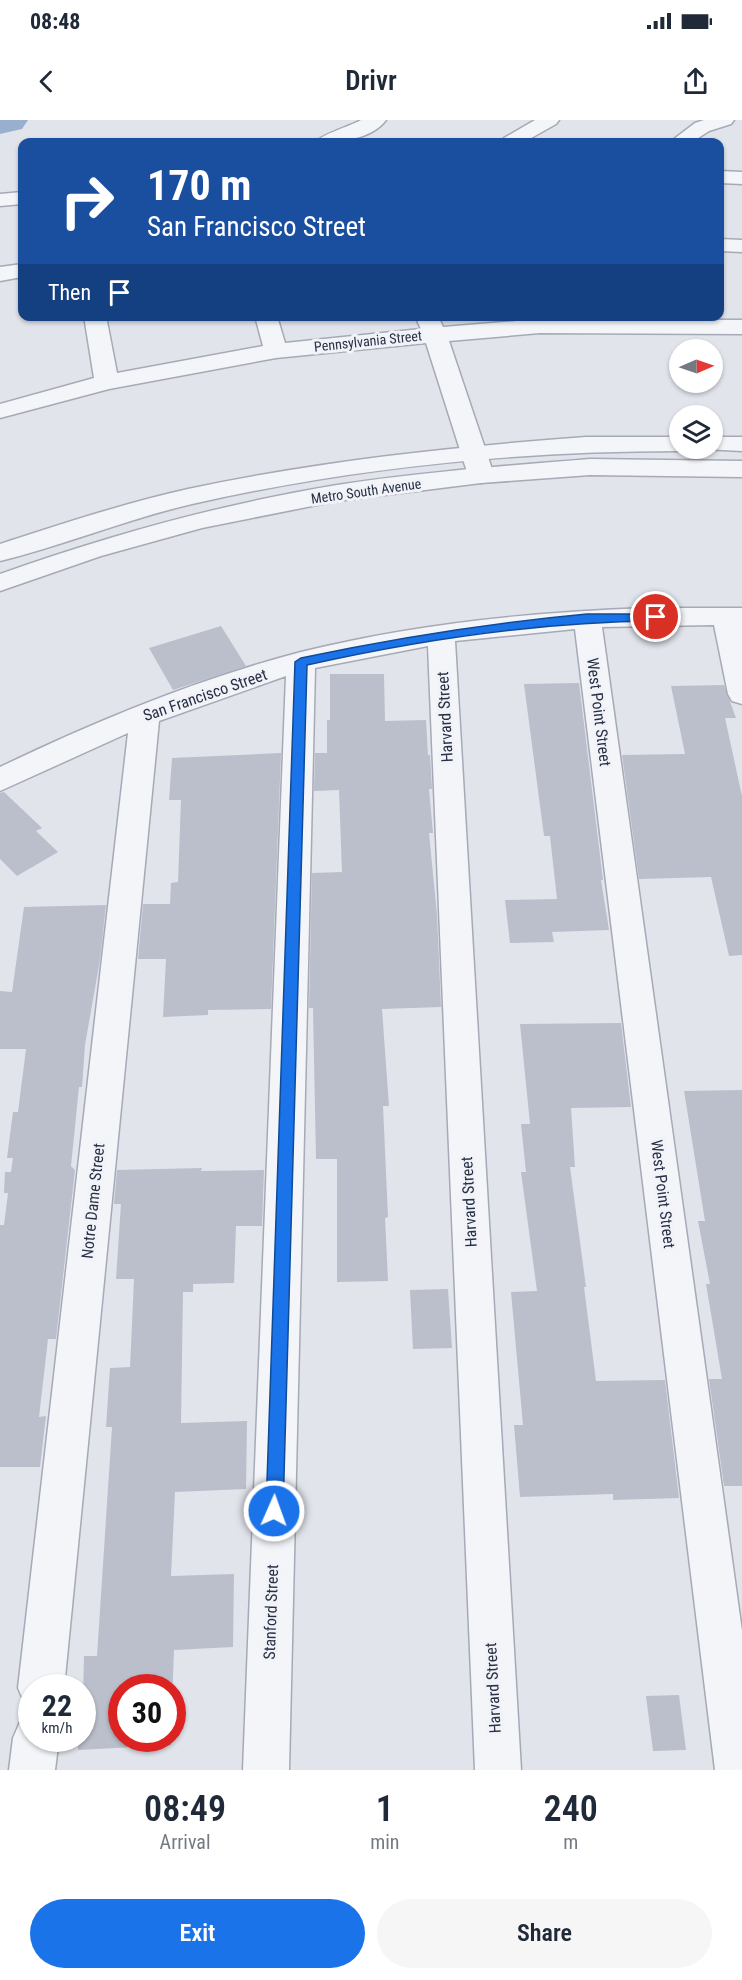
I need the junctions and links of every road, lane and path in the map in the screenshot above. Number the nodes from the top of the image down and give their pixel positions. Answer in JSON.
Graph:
{"nodes":[{"id":1,"x":376,"y":120,"type":"edge"},
{"id":2,"x":549,"y":120,"type":"edge"},
{"id":3,"x":724,"y":120,"type":"edge"},
{"id":4,"x":338,"y":138,"type":"edge"},
{"id":5,"x":518,"y":138,"type":"edge"},
{"id":6,"x":686,"y":138,"type":"edge"},
{"id":7,"x":724,"y":177,"type":"edge"},
{"id":8,"x":742,"y":178,"type":"edge"},
{"id":9,"x":18,"y":198,"type":"edge"},
{"id":10,"x":0,"y":200,"type":"edge"},
{"id":11,"x":724,"y":245,"type":"edge"},
{"id":12,"x":742,"y":246,"type":"edge"},
{"id":13,"x":18,"y":272,"type":"edge"},
{"id":14,"x":0,"y":274,"type":"edge"},
{"id":15,"x":96,"y":321,"type":"edge"},
{"id":16,"x":267,"y":321,"type":"edge"},
{"id":17,"x":431,"y":325,"type":"edge"},
{"id":18,"x":742,"y":327,"type":"edge"},
{"id":19,"x":276,"y":351,"type":"junction"},
{"id":20,"x":106,"y":382,"type":"junction"},
{"id":21,"x":0,"y":411,"type":"edge"},
{"id":22,"x":669,"y":444,"type":"edge"},
{"id":23,"x":723,"y":444,"type":"edge"},
{"id":24,"x":742,"y":444,"type":"edge"},
{"id":25,"x":477,"y":464,"type":"junction"},
{"id":26,"x":742,"y":469,"type":"edge"},
{"id":27,"x":0,"y":553,"type":"edge"},
{"id":28,"x":0,"y":583,"type":"edge"},
{"id":29,"x":734,"y":617,"type":"edge"},
{"id":30,"x":587,"y":618,"type":"junction"},
{"id":31,"x":441,"y":634,"type":"junction"},
{"id":32,"x":301,"y":662,"type":"junction"},
{"id":33,"x":742,"y":694,"type":"edge"},
{"id":34,"x":145,"y":714,"type":"junction"},
{"id":35,"x":0,"y":780,"type":"edge"},
{"id":36,"x":42,"y":1674,"type":"edge"},
{"id":37,"x":34,"y":1752,"type":"edge"},
{"id":38,"x":32,"y":1770,"type":"edge"},
{"id":39,"x":266,"y":1770,"type":"edge"},
{"id":40,"x":498,"y":1770,"type":"edge"},
{"id":41,"x":738,"y":1770,"type":"edge"}],
"edges":[{"from":1,"to":4,"type":"street"},
{"from":2,"to":5,"type":"street"},
{"from":3,"to":6,"type":"street"},
{"from":7,"to":8,"type":"street"},
{"from":9,"to":10,"type":"street"},
{"from":11,"to":12,"type":"street"},
{"from":13,"to":14,"type":"street"},
{"from":15,"to":20,"type":"street"},
{"from":16,"to":19,"type":"street"},
{"from":17,"to":18,"type":"street","name":"Pennsylvania Street"},
{"from":17,"to":19,"type":"street","name":"Pennsylvania Street"},
{"from":17,"to":25,"type":"street"},
{"from":19,"to":20,"type":"street","name":"Pennsylvania Street"},
{"from":20,"to":21,"type":"street","name":"Pennsylvania Street"},
{"from":22,"to":25,"type":"street","name":"Metro South Avenue"},
{"from":23,"to":24,"type":"street"},
{"from":25,"to":26,"type":"street","name":"Metro South Avenue"},
{"from":25,"to":27,"type":"street","name":"Metro South Avenue"},
{"from":25,"to":28,"type":"street","name":"Metro South Avenue"},
{"from":29,"to":30,"type":"street","name":"San Francisco Street"},
{"from":29,"to":33,"type":"street"},
{"from":30,"to":31,"type":"street","name":"San Francisco Street"},
{"from":30,"to":41,"type":"street","name":"West Point Street"},
{"from":31,"to":32,"type":"street","name":"San Francisco Street"},
{"from":31,"to":40,"type":"street","name":"Harvard Street"},
{"from":32,"to":34,"type":"street","name":"San Francisco Street"},
{"from":32,"to":39,"type":"street","name":"Stanford Street"},
{"from":34,"to":35,"type":"street","name":"San Francisco Street"},
{"from":34,"to":36,"type":"street","name":"Notre Dame Street"},
{"from":37,"to":38,"type":"street"}]}
